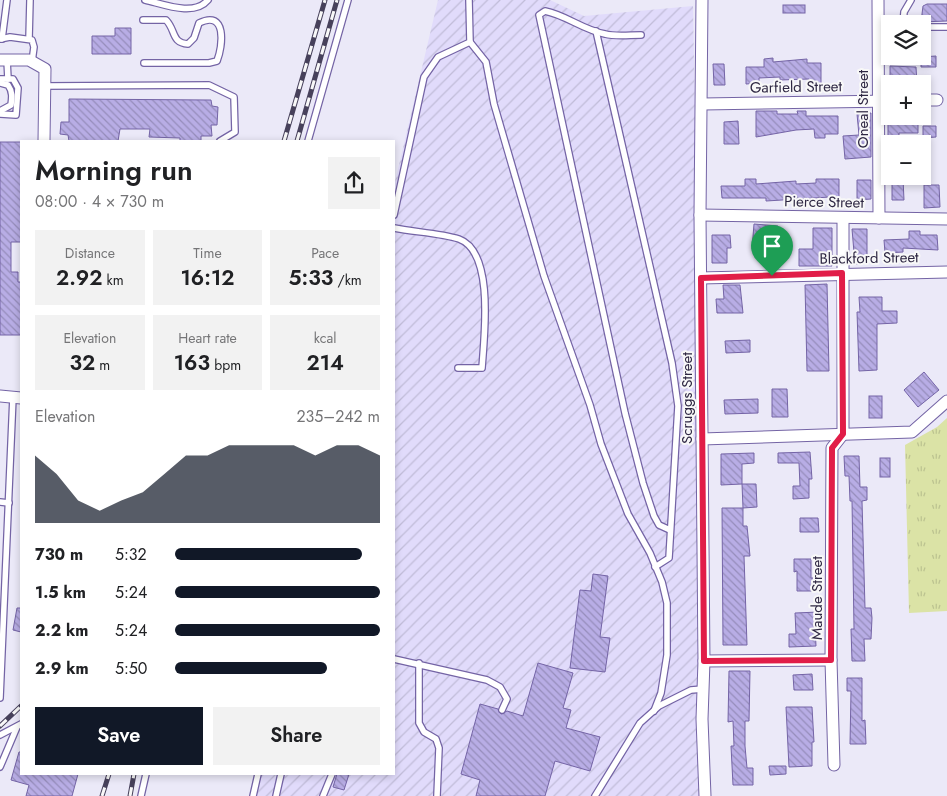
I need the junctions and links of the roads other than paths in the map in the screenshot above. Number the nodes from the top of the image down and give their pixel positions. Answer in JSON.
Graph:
{"nodes":[{"id":1,"x":7,"y":0,"type":"edge"},
{"id":2,"x":30,"y":0,"type":"edge"},
{"id":3,"x":145,"y":0,"type":"edge"},
{"id":4,"x":208,"y":0,"type":"edge"},
{"id":5,"x":348,"y":0,"type":"edge"},
{"id":6,"x":469,"y":0,"type":"edge"},
{"id":7,"x":702,"y":0,"type":"edge"},
{"id":8,"x":878,"y":0,"type":"edge"},
{"id":9,"x":911,"y":0,"type":"edge"},
{"id":10,"x":3,"y":9,"type":"edge"},
{"id":11,"x":881,"y":15,"type":"edge"},
{"id":12,"x":904,"y":15,"type":"edge"},
{"id":13,"x":143,"y":20,"type":"dead end"},
{"id":14,"x":931,"y":27,"type":"edge"},
{"id":15,"x":947,"y":27,"type":"edge"},
{"id":16,"x":596,"y":32,"type":"junction"},
{"id":17,"x":641,"y":35,"type":"dead end"},
{"id":18,"x":1,"y":39,"type":"edge"},
{"id":19,"x":29,"y":39,"type":"junction"},
{"id":20,"x":470,"y":42,"type":"junction"},
{"id":21,"x":4,"y":60,"type":"edge"},
{"id":22,"x":32,"y":62,"type":"junction"},
{"id":23,"x":144,"y":63,"type":"dead end"},
{"id":24,"x":0,"y":79,"type":"edge"},
{"id":25,"x":8,"y":79,"type":"junction"},
{"id":26,"x":0,"y":83,"type":"edge"},
{"id":27,"x":45,"y":86,"type":"junction"},
{"id":28,"x":931,"y":100,"type":"edge"},
{"id":29,"x":937,"y":100,"type":"dead end"},
{"id":30,"x":881,"y":101,"type":"edge"},
{"id":31,"x":703,"y":104,"type":"junction"},
{"id":32,"x":0,"y":113,"type":"edge"},
{"id":33,"x":883,"y":125,"type":"edge"},
{"id":34,"x":44,"y":140,"type":"edge"},
{"id":35,"x":222,"y":140,"type":"edge"},
{"id":36,"x":308,"y":140,"type":"edge"},
{"id":37,"x":395,"y":210,"type":"edge"},
{"id":38,"x":700,"y":216,"type":"junction"},
{"id":39,"x":843,"y":218,"type":"junction"},
{"id":40,"x":879,"y":218,"type":"junction"},
{"id":41,"x":947,"y":219,"type":"edge"},
{"id":42,"x":395,"y":228,"type":"edge"},
{"id":43,"x":947,"y":272,"type":"edge"},
{"id":44,"x":842,"y":273,"type":"junction"},
{"id":45,"x":701,"y":278,"type":"junction"},
{"id":46,"x":458,"y":368,"type":"dead end"},
{"id":47,"x":12,"y":395,"type":"edge"},
{"id":48,"x":947,"y":401,"type":"edge"},
{"id":49,"x":843,"y":434,"type":"junction"},
{"id":50,"x":702,"y":439,"type":"junction"},
{"id":51,"x":0,"y":502,"type":"edge"},
{"id":52,"x":8,"y":503,"type":"junction"},
{"id":53,"x":0,"y":518,"type":"edge"},
{"id":54,"x":8,"y":519,"type":"junction"},
{"id":55,"x":670,"y":530,"type":"junction"},
{"id":56,"x":656,"y":567,"type":"junction"},
{"id":57,"x":3,"y":568,"type":"edge"},
{"id":58,"x":2,"y":588,"type":"edge"},
{"id":59,"x":395,"y":658,"type":"edge"},
{"id":60,"x":831,"y":660,"type":"junction"},
{"id":61,"x":704,"y":661,"type":"junction"},
{"id":62,"x":420,"y":664,"type":"junction"},
{"id":63,"x":703,"y":688,"type":"junction"},
{"id":64,"x":0,"y":698,"type":"edge"},
{"id":65,"x":502,"y":710,"type":"dead end"},
{"id":66,"x":654,"y":711,"type":"junction"},
{"id":67,"x":19,"y":726,"type":"edge"},
{"id":68,"x":0,"y":734,"type":"edge"},
{"id":69,"x":834,"y":765,"type":"dead end"},
{"id":70,"x":0,"y":767,"type":"edge"},
{"id":71,"x":146,"y":775,"type":"edge"},
{"id":72,"x":258,"y":775,"type":"edge"},
{"id":73,"x":281,"y":775,"type":"edge"},
{"id":74,"x":332,"y":775,"type":"edge"},
{"id":75,"x":141,"y":796,"type":"edge"},
{"id":76,"x":253,"y":796,"type":"edge"},
{"id":77,"x":276,"y":796,"type":"edge"},
{"id":78,"x":323,"y":796,"type":"edge"},
{"id":79,"x":437,"y":796,"type":"edge"},
{"id":80,"x":595,"y":796,"type":"edge"},
{"id":81,"x":705,"y":796,"type":"edge"}],
"edges":[{"from":1,"to":10,"type":"lane"},
{"from":2,"to":19,"type":"lane"},
{"from":3,"to":4,"type":"lane"},
{"from":5,"to":36,"type":"lane"},
{"from":6,"to":20,"type":"lane"},
{"from":7,"to":31,"type":"street","name":"Scruggs Street"},
{"from":8,"to":11,"type":"street","name":"Oneal Street"},
{"from":9,"to":12,"type":"lane"},
{"from":10,"to":18,"type":"lane"},
{"from":13,"to":23,"type":"lane"},
{"from":14,"to":15,"type":"lane"},
{"from":16,"to":17,"type":"lane"},
{"from":16,"to":55,"type":"lane"},
{"from":16,"to":55,"type":"lane"},
{"from":18,"to":19,"type":"lane"},
{"from":19,"to":22,"type":"lane"},
{"from":20,"to":37,"type":"lane"},
{"from":20,"to":56,"type":"lane"},
{"from":21,"to":22,"type":"street"},
{"from":21,"to":25,"type":"lane"},
{"from":22,"to":27,"type":"street"},
{"from":24,"to":25,"type":"lane"},
{"from":25,"to":32,"type":"lane"},
{"from":26,"to":32,"type":"lane"},
{"from":27,"to":34,"type":"street"},
{"from":27,"to":35,"type":"lane"},
{"from":28,"to":29,"type":"street"},
{"from":30,"to":31,"type":"street","name":"Garfield Street"},
{"from":31,"to":38,"type":"street","name":"Scruggs Street"},
{"from":33,"to":40,"type":"street","name":"Oneal Street"},
{"from":38,"to":39,"type":"street","name":"Pierce Street"},
{"from":38,"to":45,"type":"street","name":"Scruggs Street"},
{"from":39,"to":40,"type":"street","name":"Pierce Street"},
{"from":39,"to":44,"type":"street"},
{"from":40,"to":41,"type":"street","name":"Pierce Street"},
{"from":42,"to":46,"type":"lane"},
{"from":43,"to":44,"type":"street","name":"Blackford Street"},
{"from":44,"to":45,"type":"street","name":"Blackford Street"},
{"from":44,"to":49,"type":"street"},
{"from":45,"to":50,"type":"street","name":"Scruggs Street"},
{"from":47,"to":52,"type":"lane"},
{"from":48,"to":49,"type":"street"},
{"from":49,"to":50,"type":"street"},
{"from":49,"to":60,"type":"street","name":"Maude Street"},
{"from":50,"to":61,"type":"street","name":"Scruggs Street"},
{"from":51,"to":52,"type":"lane"},
{"from":52,"to":54,"type":"lane"},
{"from":53,"to":54,"type":"lane"},
{"from":54,"to":57,"type":"lane"},
{"from":55,"to":56,"type":"lane"},
{"from":56,"to":66,"type":"lane"},
{"from":57,"to":58,"type":"lane"},
{"from":58,"to":64,"type":"lane"},
{"from":59,"to":62,"type":"lane"},
{"from":60,"to":61,"type":"street"},
{"from":60,"to":69,"type":"street","name":"Maude Street"},
{"from":61,"to":63,"type":"street","name":"Scruggs Street"},
{"from":62,"to":65,"type":"lane"},
{"from":62,"to":79,"type":"lane"},
{"from":63,"to":66,"type":"lane"},
{"from":63,"to":81,"type":"street","name":"Scruggs Street"},
{"from":66,"to":80,"type":"lane"},
{"from":67,"to":68,"type":"lane"},
{"from":67,"to":70,"type":"lane"},
{"from":71,"to":75,"type":"lane"},
{"from":72,"to":76,"type":"lane"},
{"from":73,"to":77,"type":"lane"},
{"from":74,"to":78,"type":"lane"}]}
